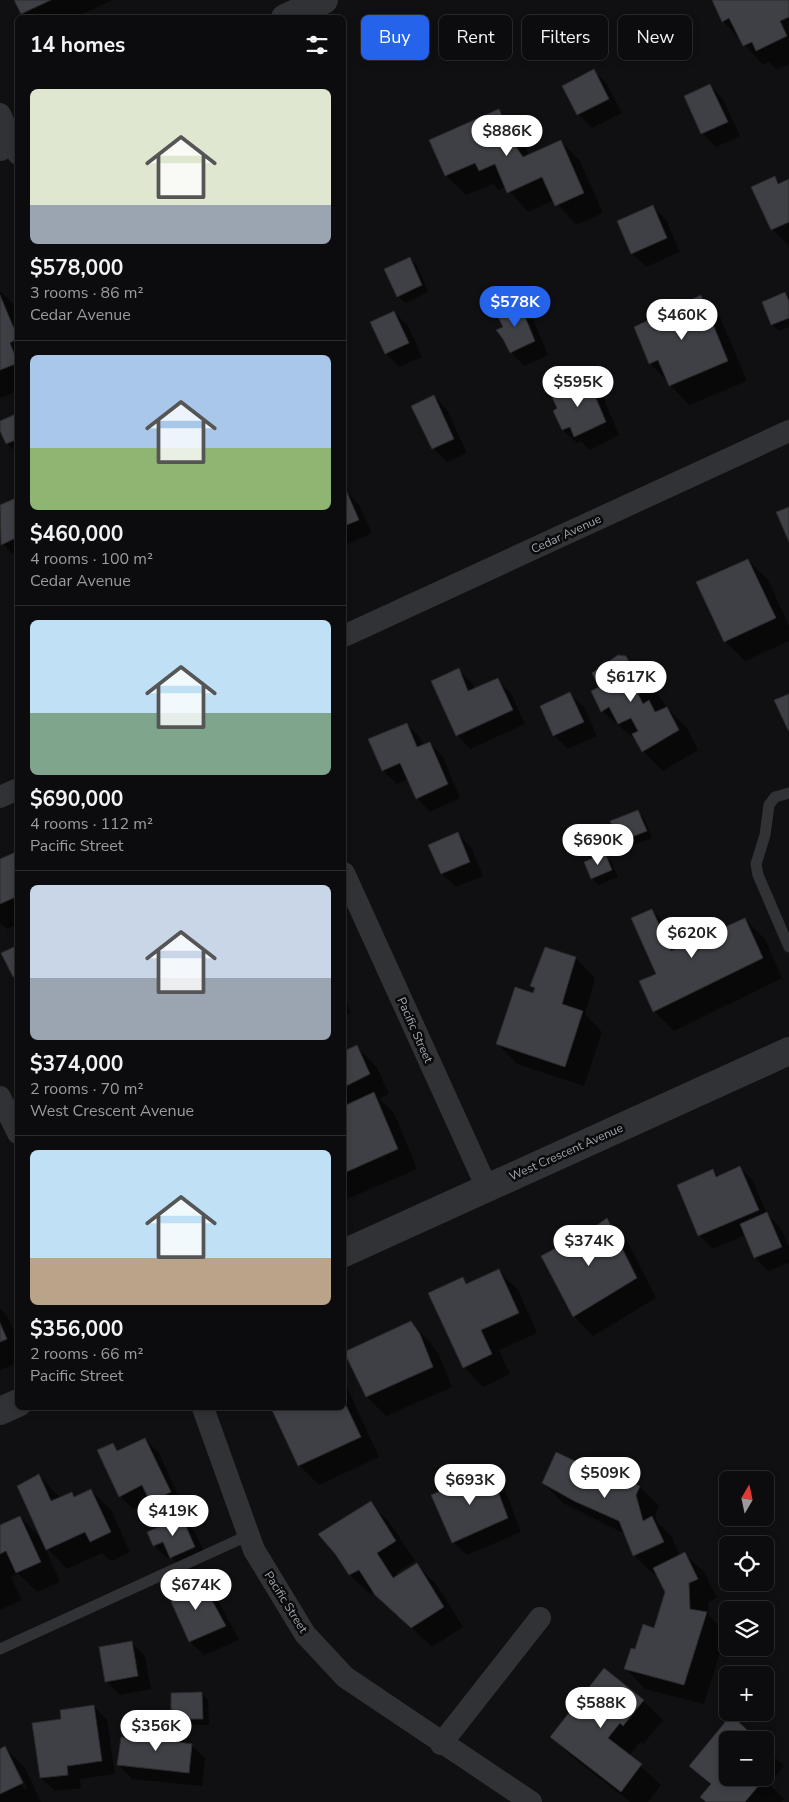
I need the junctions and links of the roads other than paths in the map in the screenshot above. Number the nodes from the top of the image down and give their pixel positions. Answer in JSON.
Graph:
{"nodes":[{"id":1,"x":324,"y":0,"type":"edge"},
{"id":2,"x":292,"y":15,"type":"edge"},
{"id":3,"x":0,"y":114,"type":"edge"},
{"id":4,"x":12,"y":145,"type":"edge"},
{"id":5,"x":789,"y":431,"type":"edge"},
{"id":6,"x":346,"y":635,"type":"edge"},
{"id":7,"x":15,"y":790,"type":"edge"},
{"id":8,"x":789,"y":793,"type":"edge"},
{"id":9,"x":0,"y":797,"type":"edge"},
{"id":10,"x":346,"y":877,"type":"edge"},
{"id":11,"x":789,"y":947,"type":"edge"},
{"id":12,"x":789,"y":1052,"type":"edge"},
{"id":13,"x":0,"y":1096,"type":"edge"},
{"id":14,"x":15,"y":1127,"type":"edge"},
{"id":15,"x":487,"y":1188,"type":"junction"},
{"id":16,"x":346,"y":1252,"type":"edge"},
{"id":17,"x":15,"y":1405,"type":"edge"},
{"id":18,"x":204,"y":1410,"type":"edge"},
{"id":19,"x":0,"y":1412,"type":"edge"},
{"id":20,"x":248,"y":1535,"type":"junction"},
{"id":21,"x":540,"y":1618,"type":"dead end"},
{"id":22,"x":0,"y":1649,"type":"edge"},
{"id":23,"x":441,"y":1744,"type":"junction"},
{"id":24,"x":530,"y":1802,"type":"edge"}],
"edges":[{"from":1,"to":2,"type":"street"},
{"from":3,"to":4,"type":"street"},
{"from":5,"to":6,"type":"street","name":"Cedar Avenue"},
{"from":7,"to":9,"type":"street"},
{"from":8,"to":11,"type":"lane"},
{"from":10,"to":15,"type":"street","name":"Pacific Street"},
{"from":12,"to":15,"type":"street","name":"West Crescent Avenue"},
{"from":13,"to":14,"type":"street"},
{"from":15,"to":16,"type":"street","name":"West Crescent Avenue"},
{"from":17,"to":19,"type":"street"},
{"from":18,"to":20,"type":"street","name":"Pacific Street"},
{"from":20,"to":22,"type":"lane"},
{"from":20,"to":23,"type":"street","name":"Pacific Street"},
{"from":21,"to":23,"type":"street"},
{"from":23,"to":24,"type":"street","name":"Pacific Street"}]}
